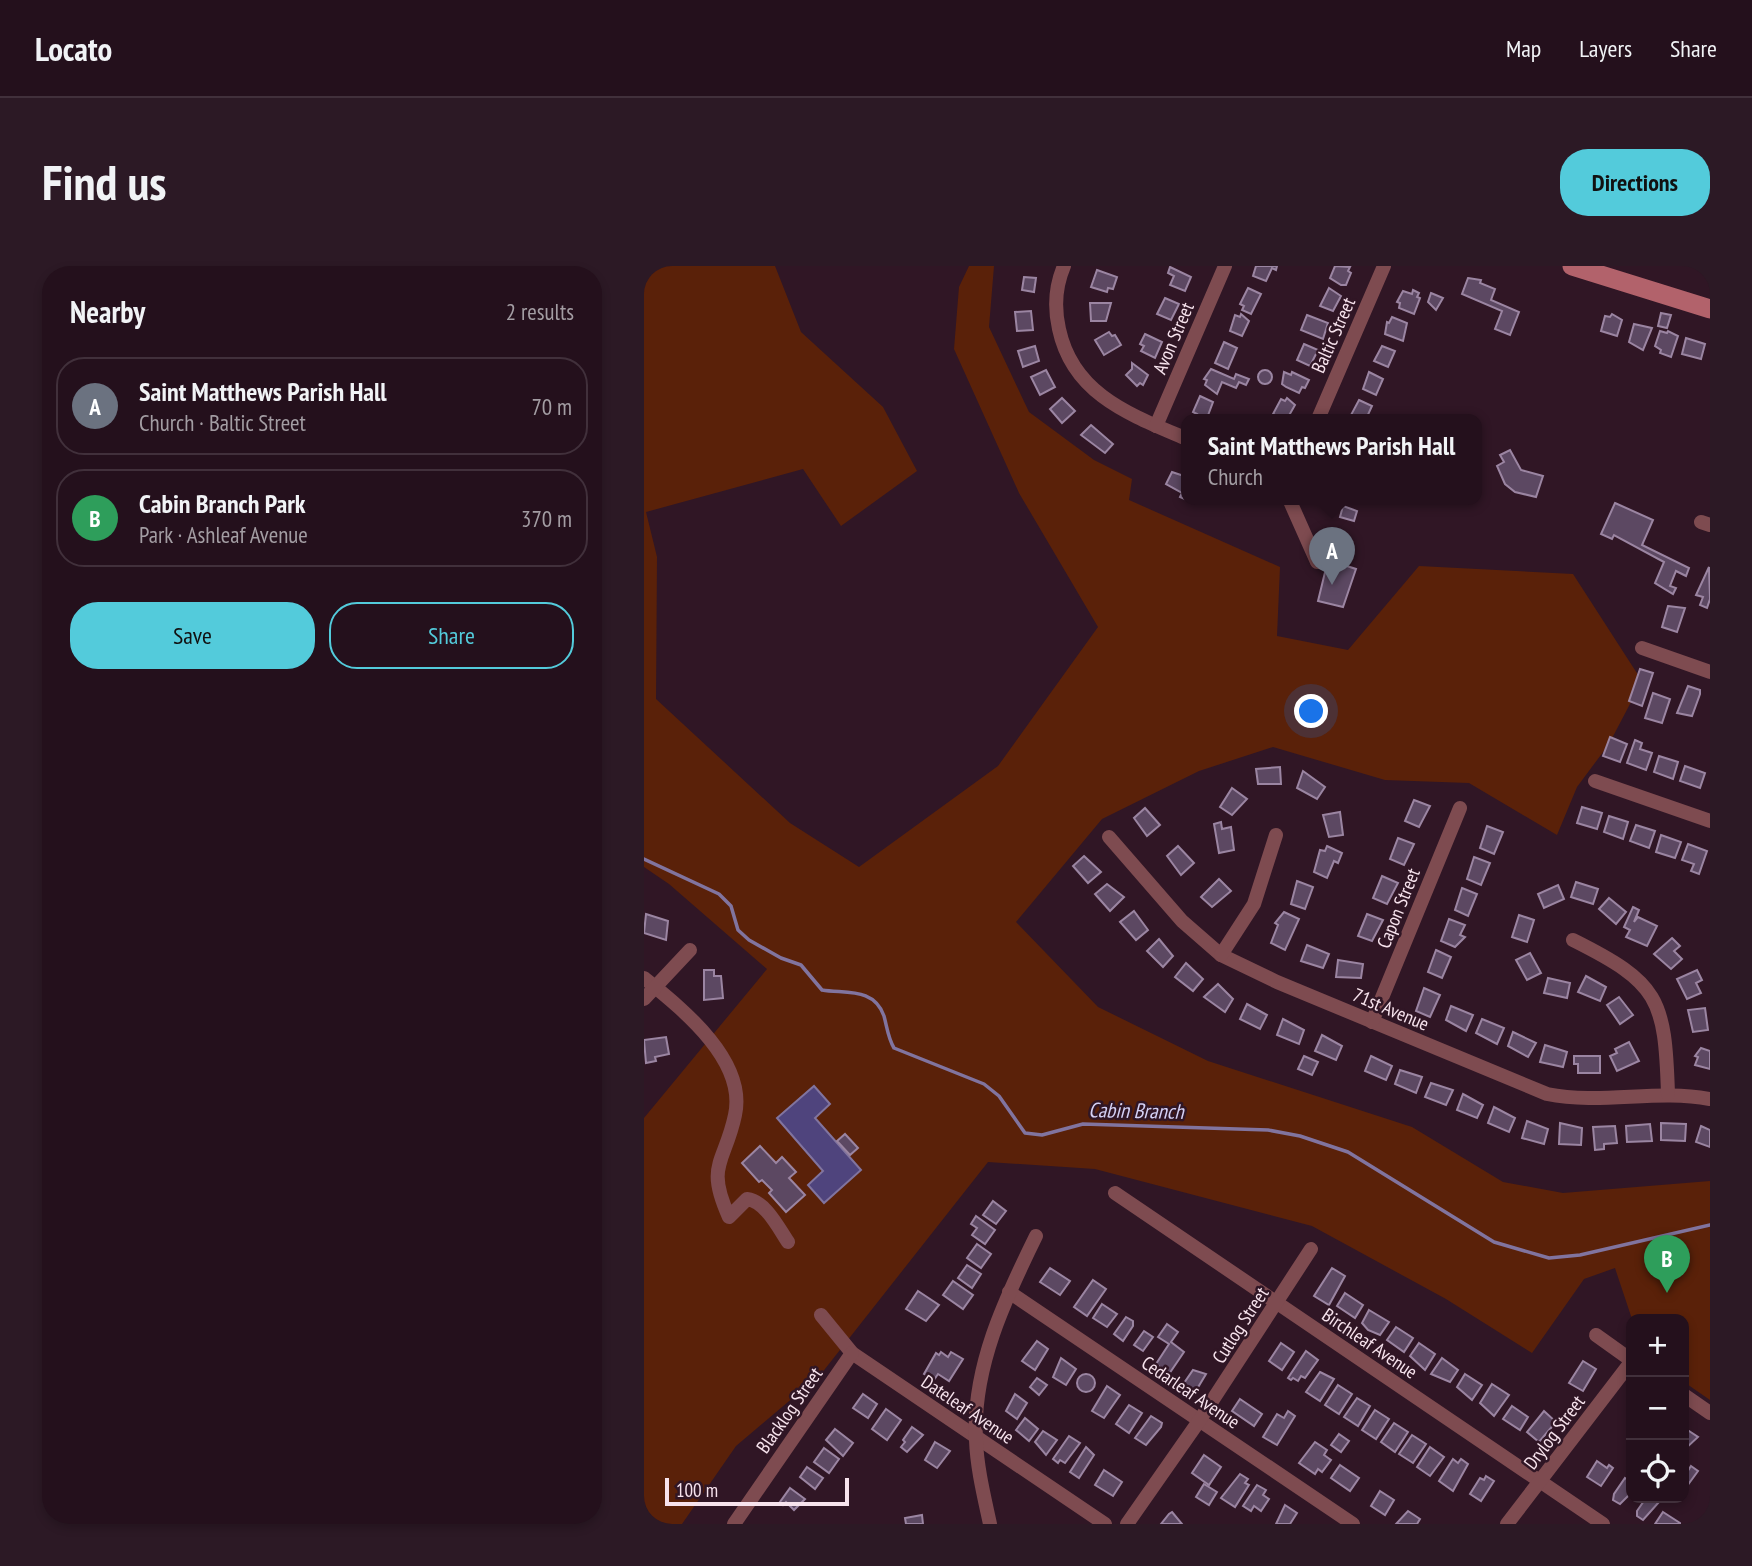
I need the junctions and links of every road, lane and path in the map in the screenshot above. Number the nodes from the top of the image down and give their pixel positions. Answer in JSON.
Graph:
{"nodes":[{"id":1,"x":1064,"y":266,"type":"edge"},
{"id":2,"x":1225,"y":266,"type":"edge"},
{"id":3,"x":1384,"y":266,"type":"edge"},
{"id":4,"x":1572,"y":266,"type":"edge"},
{"id":5,"x":1710,"y":309,"type":"edge"},
{"id":6,"x":1320,"y":414,"type":"edge"},
{"id":7,"x":1156,"y":426,"type":"junction"},
{"id":8,"x":1181,"y":436,"type":"edge"},
{"id":9,"x":1292,"y":505,"type":"edge"},
{"id":10,"x":1317,"y":562,"type":"dead end"},
{"id":11,"x":1642,"y":648,"type":"dead end"},
{"id":12,"x":1710,"y":672,"type":"edge"},
{"id":13,"x":1595,"y":781,"type":"dead end"},
{"id":14,"x":1460,"y":808,"type":"dead end"},
{"id":15,"x":1710,"y":821,"type":"edge"},
{"id":16,"x":1276,"y":835,"type":"dead end"},
{"id":17,"x":1109,"y":837,"type":"dead end"},
{"id":18,"x":1573,"y":940,"type":"dead end"},
{"id":19,"x":690,"y":950,"type":"dead end"},
{"id":20,"x":1221,"y":954,"type":"junction"},
{"id":21,"x":650,"y":983,"type":"edge"},
{"id":22,"x":644,"y":999,"type":"edge"},
{"id":23,"x":1372,"y":1022,"type":"junction"},
{"id":24,"x":1668,"y":1094,"type":"junction"},
{"id":25,"x":1710,"y":1099,"type":"edge"},
{"id":26,"x":1115,"y":1193,"type":"dead end"},
{"id":27,"x":1035,"y":1237,"type":"dead end"},
{"id":28,"x":788,"y":1242,"type":"dead end"},
{"id":29,"x":1311,"y":1249,"type":"dead end"},
{"id":30,"x":1009,"y":1292,"type":"junction"},
{"id":31,"x":1277,"y":1304,"type":"junction"},
{"id":32,"x":821,"y":1315,"type":"dead end"},
{"id":33,"x":1597,"y":1335,"type":"dead end"},
{"id":34,"x":852,"y":1353,"type":"junction"},
{"id":35,"x":1626,"y":1357,"type":"edge"},
{"id":36,"x":1626,"y":1368,"type":"edge"},
{"id":37,"x":1689,"y":1398,"type":"edge"},
{"id":38,"x":1710,"y":1413,"type":"edge"},
{"id":39,"x":1199,"y":1421,"type":"junction"},
{"id":40,"x":976,"y":1438,"type":"junction"},
{"id":41,"x":1541,"y":1482,"type":"junction"},
{"id":42,"x":734,"y":1524,"type":"edge"},
{"id":43,"x":990,"y":1524,"type":"edge"},
{"id":44,"x":1105,"y":1524,"type":"edge"},
{"id":45,"x":1126,"y":1524,"type":"edge"},
{"id":46,"x":1353,"y":1524,"type":"edge"},
{"id":47,"x":1507,"y":1524,"type":"edge"},
{"id":48,"x":1603,"y":1524,"type":"edge"}],
"edges":[{"from":1,"to":7,"type":"street"},
{"from":2,"to":7,"type":"street","name":"Avon Street"},
{"from":3,"to":6,"type":"street","name":"Baltic Street"},
{"from":4,"to":5,"type":"main road"},
{"from":7,"to":8,"type":"street"},
{"from":9,"to":10,"type":"street"},
{"from":11,"to":12,"type":"street"},
{"from":13,"to":15,"type":"street"},
{"from":14,"to":23,"type":"street","name":"Capon Street"},
{"from":16,"to":20,"type":"street"},
{"from":17,"to":20,"type":"street","name":"71st Avenue"},
{"from":18,"to":24,"type":"street"},
{"from":19,"to":21,"type":"street"},
{"from":20,"to":23,"type":"street","name":"71st Avenue"},
{"from":21,"to":22,"type":"street"},
{"from":21,"to":28,"type":"street"},
{"from":23,"to":24,"type":"street","name":"71st Avenue"},
{"from":24,"to":25,"type":"street","name":"71st Avenue"},
{"from":26,"to":31,"type":"street","name":"Birchleaf Avenue"},
{"from":27,"to":30,"type":"street"},
{"from":29,"to":31,"type":"street","name":"Cutlog Street"},
{"from":30,"to":39,"type":"street","name":"Cedarleaf Avenue"},
{"from":30,"to":40,"type":"street"},
{"from":31,"to":39,"type":"street","name":"Cutlog Street"},
{"from":31,"to":41,"type":"street","name":"Birchleaf Avenue"},
{"from":32,"to":34,"type":"street","name":"Dateleaf Avenue"},
{"from":33,"to":35,"type":"street"},
{"from":34,"to":40,"type":"street","name":"Dateleaf Avenue"},
{"from":34,"to":42,"type":"street","name":"Blacklog Street"},
{"from":36,"to":41,"type":"street","name":"Drylog Street"},
{"from":37,"to":38,"type":"street"},
{"from":39,"to":45,"type":"street","name":"Cutlog Street"},
{"from":39,"to":46,"type":"street","name":"Cedarleaf Avenue"},
{"from":40,"to":43,"type":"street"},
{"from":40,"to":44,"type":"street","name":"Dateleaf Avenue"},
{"from":41,"to":47,"type":"street","name":"Drylog Street"},
{"from":41,"to":48,"type":"street","name":"Birchleaf Avenue"}]}
